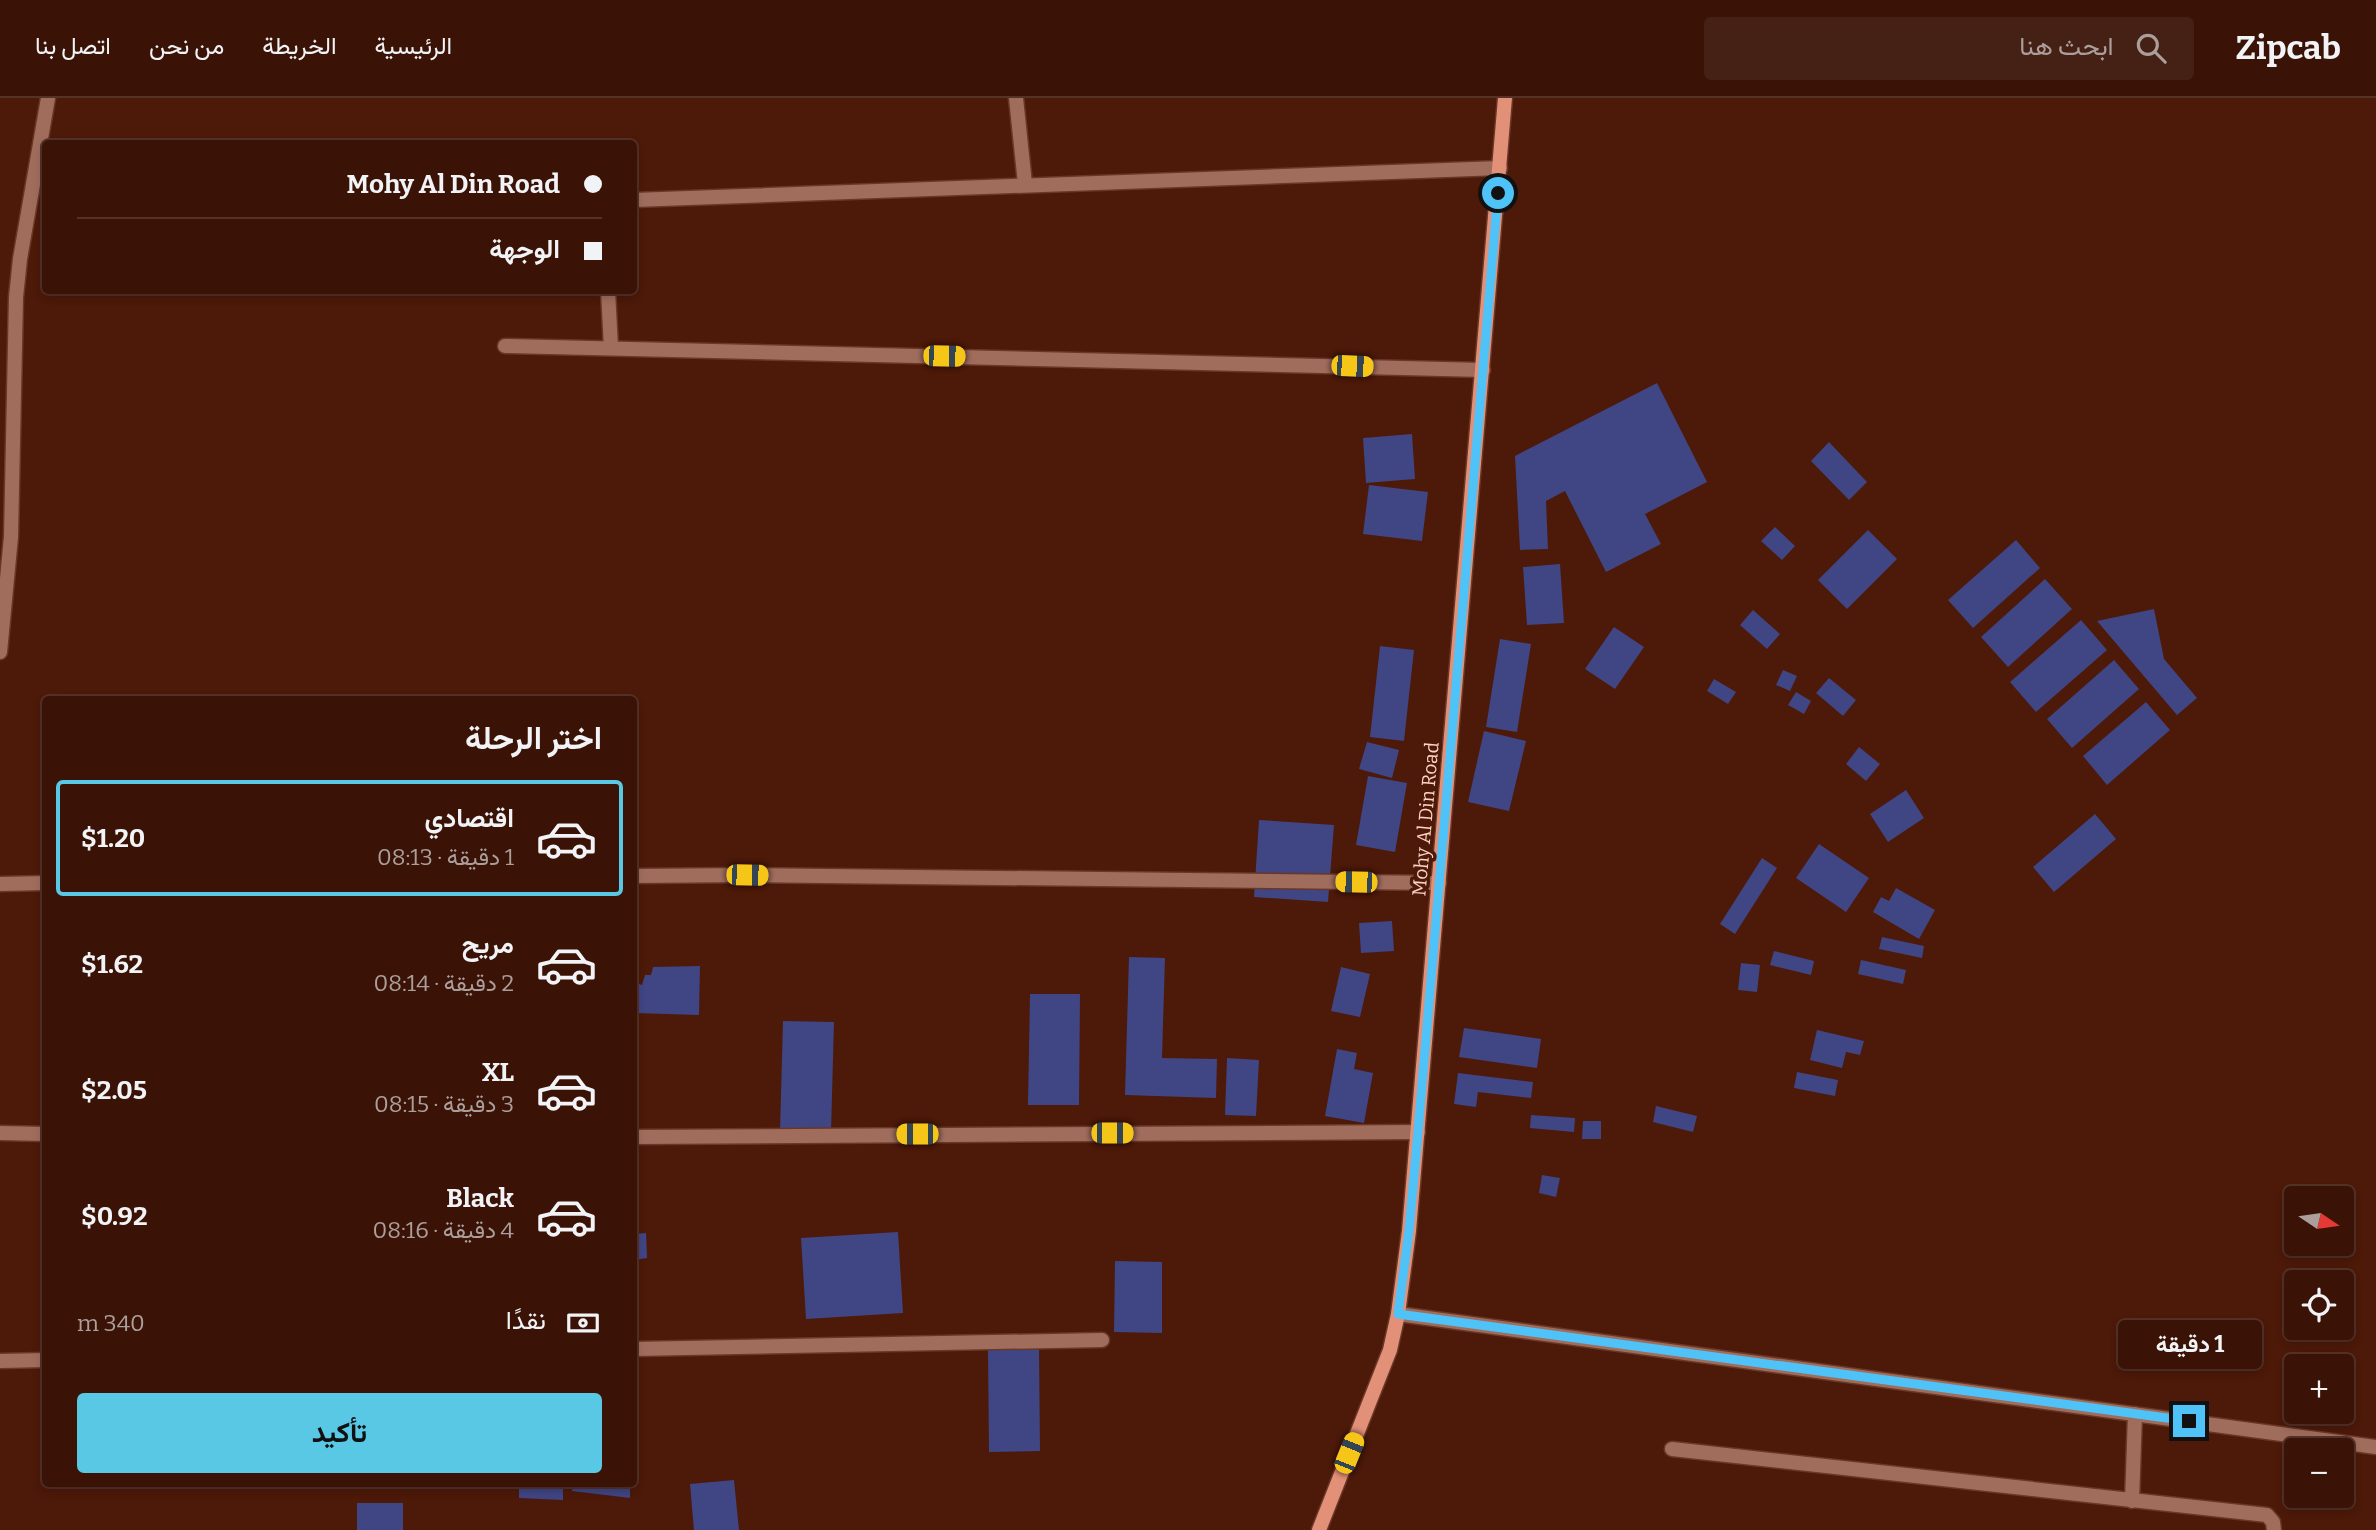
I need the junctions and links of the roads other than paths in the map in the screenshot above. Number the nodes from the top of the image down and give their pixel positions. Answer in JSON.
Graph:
{"nodes":[{"id":1,"x":48,"y":98,"type":"edge"},
{"id":2,"x":1016,"y":98,"type":"edge"},
{"id":3,"x":1505,"y":98,"type":"edge"},
{"id":4,"x":1500,"y":168,"type":"junction"},
{"id":5,"x":1026,"y":184,"type":"junction"},
{"id":6,"x":637,"y":200,"type":"edge"},
{"id":7,"x":608,"y":294,"type":"edge"},
{"id":8,"x":505,"y":346,"type":"dead end"},
{"id":9,"x":611,"y":348,"type":"junction"},
{"id":10,"x":1483,"y":370,"type":"junction"},
{"id":11,"x":0,"y":652,"type":"edge"},
{"id":12,"x":637,"y":876,"type":"edge"},
{"id":13,"x":42,"y":883,"type":"edge"},
{"id":14,"x":1439,"y":883,"type":"junction"},
{"id":15,"x":0,"y":884,"type":"edge"},
{"id":16,"x":1418,"y":1132,"type":"junction"},
{"id":17,"x":0,"y":1133,"type":"edge"},
{"id":18,"x":42,"y":1134,"type":"edge"},
{"id":19,"x":637,"y":1137,"type":"edge"},
{"id":20,"x":1398,"y":1314,"type":"junction"},
{"id":21,"x":1102,"y":1340,"type":"dead end"},
{"id":22,"x":637,"y":1349,"type":"edge"},
{"id":23,"x":0,"y":1360,"type":"edge"},
{"id":24,"x":42,"y":1360,"type":"edge"},
{"id":25,"x":2135,"y":1414,"type":"junction"},
{"id":26,"x":2376,"y":1447,"type":"edge"},
{"id":27,"x":1672,"y":1449,"type":"dead end"},
{"id":28,"x":2132,"y":1501,"type":"junction"},
{"id":29,"x":1319,"y":1530,"type":"edge"},
{"id":30,"x":2274,"y":1530,"type":"edge"}],
"edges":[{"from":1,"to":11,"type":"street"},
{"from":2,"to":5,"type":"street"},
{"from":3,"to":4,"type":"street","name":"Mohy Al Din Road"},
{"from":4,"to":5,"type":"street"},
{"from":4,"to":10,"type":"street","name":"Mohy Al Din Road"},
{"from":5,"to":6,"type":"street"},
{"from":7,"to":9,"type":"street"},
{"from":8,"to":9,"type":"street"},
{"from":9,"to":10,"type":"street"},
{"from":10,"to":14,"type":"street","name":"Mohy Al Din Road"},
{"from":12,"to":14,"type":"street"},
{"from":13,"to":15,"type":"street"},
{"from":14,"to":16,"type":"street","name":"Mohy Al Din Road"},
{"from":16,"to":19,"type":"street"},
{"from":16,"to":20,"type":"street","name":"Mohy Al Din Road"},
{"from":17,"to":18,"type":"street"},
{"from":20,"to":25,"type":"street"},
{"from":20,"to":29,"type":"street","name":"Mohy Al Din Road"},
{"from":21,"to":22,"type":"street"},
{"from":23,"to":24,"type":"street"},
{"from":25,"to":26,"type":"street"},
{"from":25,"to":28,"type":"street"},
{"from":27,"to":28,"type":"street"},
{"from":28,"to":30,"type":"street"}]}
